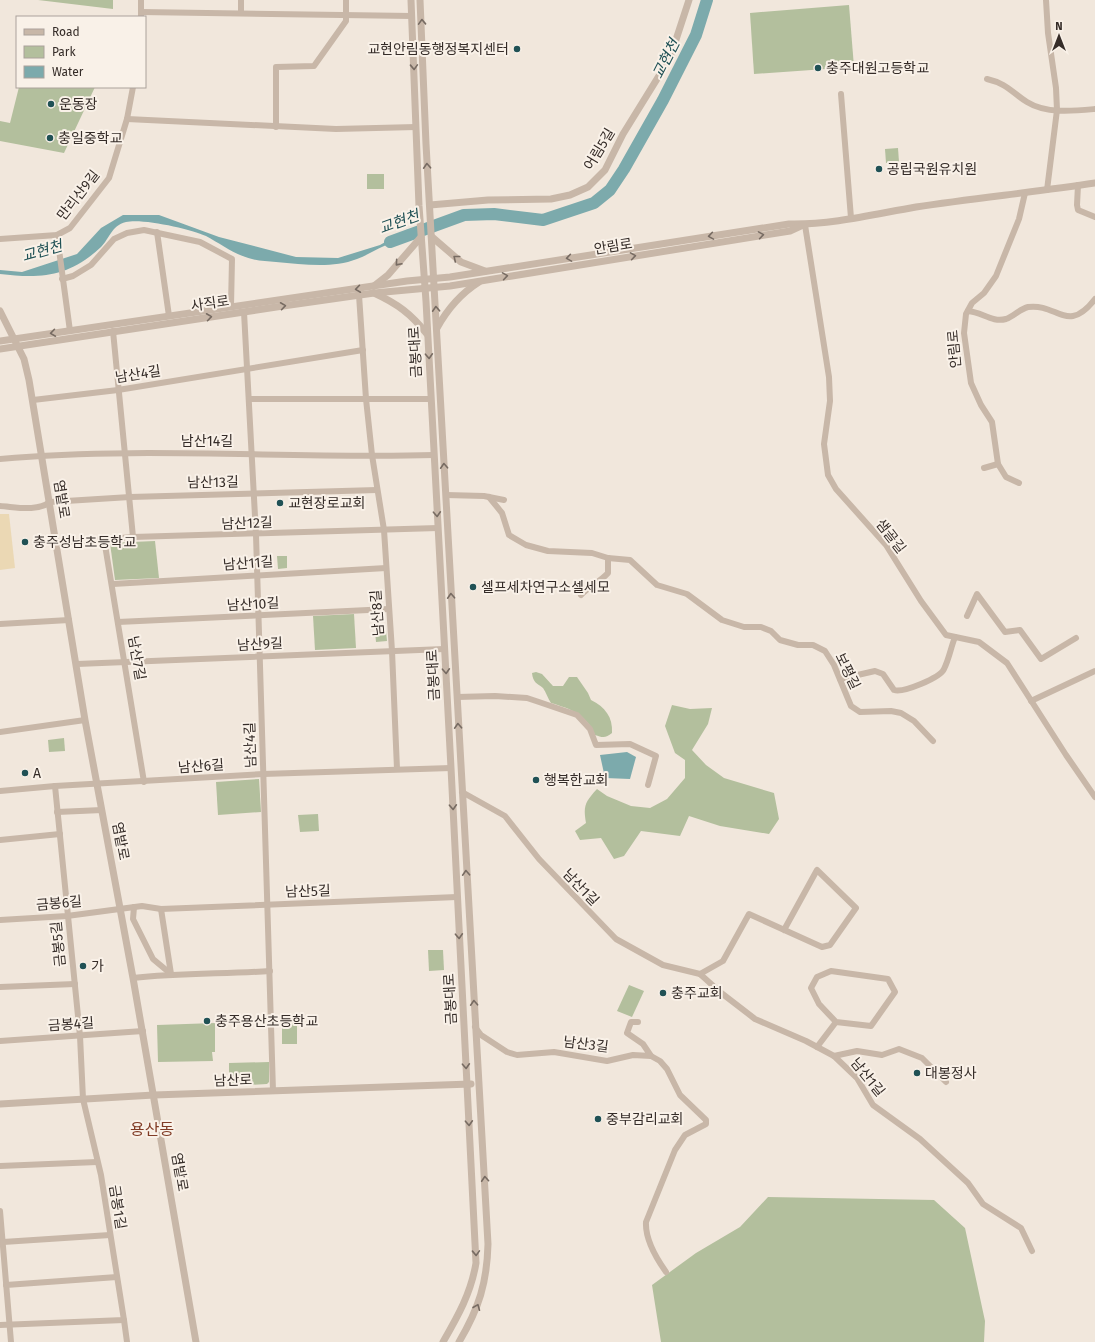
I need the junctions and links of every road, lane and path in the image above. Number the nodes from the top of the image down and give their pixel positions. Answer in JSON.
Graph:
{"nodes":[{"id":1,"x":141,"y":0,"type":"edge"},
{"id":2,"x":241,"y":0,"type":"edge"},
{"id":3,"x":346,"y":0,"type":"edge"},
{"id":4,"x":411,"y":0,"type":"edge"},
{"id":5,"x":420,"y":0,"type":"edge"},
{"id":6,"x":689,"y":0,"type":"edge"},
{"id":7,"x":1046,"y":0,"type":"edge"},
{"id":8,"x":241,"y":13,"type":"junction"},
{"id":9,"x":141,"y":14,"type":"edge"},
{"id":10,"x":347,"y":14,"type":"junction"},
{"id":11,"x":412,"y":16,"type":"junction"},
{"id":12,"x":987,"y":79,"type":"dead end"},
{"id":13,"x":133,"y":88,"type":"edge"},
{"id":14,"x":841,"y":94,"type":"dead end"},
{"id":15,"x":1095,"y":108,"type":"edge"},
{"id":16,"x":1057,"y":110,"type":"junction"},
{"id":17,"x":127,"y":119,"type":"junction"},
{"id":18,"x":276,"y":127,"type":"junction"},
{"id":19,"x":416,"y":127,"type":"junction"},
{"id":20,"x":1095,"y":182,"type":"edge"},
{"id":21,"x":1078,"y":185,"type":"junction"},
{"id":22,"x":1047,"y":190,"type":"junction"},
{"id":23,"x":1025,"y":193,"type":"junction"},
{"id":24,"x":430,"y":205,"type":"junction"},
{"id":25,"x":1095,"y":216,"type":"edge"},
{"id":26,"x":851,"y":218,"type":"junction"},
{"id":27,"x":805,"y":224,"type":"junction"},
{"id":28,"x":158,"y":232,"type":"junction"},
{"id":29,"x":57,"y":235,"type":"junction"},
{"id":30,"x":421,"y":237,"type":"junction"},
{"id":31,"x":432,"y":237,"type":"junction"},
{"id":32,"x":0,"y":239,"type":"edge"},
{"id":33,"x":485,"y":271,"type":"junction"},
{"id":34,"x":62,"y":279,"type":"junction"},
{"id":35,"x":434,"y":279,"type":"junction"},
{"id":36,"x":424,"y":280,"type":"junction"},
{"id":37,"x":482,"y":280,"type":"junction"},
{"id":38,"x":435,"y":288,"type":"junction"},
{"id":39,"x":425,"y":289,"type":"junction"},
{"id":40,"x":374,"y":290,"type":"junction"},
{"id":41,"x":359,"y":295,"type":"junction"},
{"id":42,"x":1095,"y":300,"type":"edge"},
{"id":43,"x":231,"y":306,"type":"junction"},
{"id":44,"x":244,"y":308,"type":"junction"},
{"id":45,"x":968,"y":310,"type":"junction"},
{"id":46,"x":0,"y":311,"type":"edge"},
{"id":47,"x":169,"y":316,"type":"junction"},
{"id":48,"x":437,"y":328,"type":"junction"},
{"id":49,"x":70,"y":331,"type":"junction"},
{"id":50,"x":113,"y":331,"type":"junction"},
{"id":51,"x":428,"y":334,"type":"junction"},
{"id":52,"x":14,"y":339,"type":"junction"},
{"id":53,"x":0,"y":340,"type":"edge"},
{"id":54,"x":18,"y":346,"type":"junction"},
{"id":55,"x":0,"y":349,"type":"edge"},
{"id":56,"x":363,"y":350,"type":"junction"},
{"id":57,"x":248,"y":369,"type":"junction"},
{"id":58,"x":118,"y":390,"type":"junction"},
{"id":59,"x":249,"y":399,"type":"junction"},
{"id":60,"x":366,"y":399,"type":"junction"},
{"id":61,"x":431,"y":399,"type":"junction"},
{"id":62,"x":33,"y":400,"type":"junction"},
{"id":63,"x":124,"y":452,"type":"junction"},
{"id":64,"x":252,"y":453,"type":"junction"},
{"id":65,"x":42,"y":455,"type":"junction"},
{"id":66,"x":372,"y":455,"type":"junction"},
{"id":67,"x":434,"y":455,"type":"junction"},
{"id":68,"x":0,"y":459,"type":"edge"},
{"id":69,"x":998,"y":464,"type":"junction"},
{"id":70,"x":984,"y":468,"type":"dead end"},
{"id":71,"x":1019,"y":483,"type":"dead end"},
{"id":72,"x":377,"y":490,"type":"junction"},
{"id":73,"x":254,"y":493,"type":"junction"},
{"id":74,"x":446,"y":495,"type":"junction"},
{"id":75,"x":130,"y":496,"type":"junction"},
{"id":76,"x":489,"y":497,"type":"junction"},
{"id":77,"x":504,"y":500,"type":"dead end"},
{"id":78,"x":50,"y":502,"type":"junction"},
{"id":79,"x":0,"y":506,"type":"edge"},
{"id":80,"x":438,"y":528,"type":"junction"},
{"id":81,"x":384,"y":530,"type":"junction"},
{"id":82,"x":256,"y":535,"type":"junction"},
{"id":83,"x":133,"y":538,"type":"junction"},
{"id":84,"x":104,"y":539,"type":"junction"},
{"id":85,"x":56,"y":543,"type":"junction"},
{"id":86,"x":608,"y":558,"type":"junction"},
{"id":87,"x":386,"y":568,"type":"junction"},
{"id":88,"x":257,"y":574,"type":"junction"},
{"id":89,"x":113,"y":584,"type":"junction"},
{"id":90,"x":581,"y":595,"type":"dead end"},
{"id":91,"x":389,"y":609,"type":"junction"},
{"id":92,"x":259,"y":616,"type":"junction"},
{"id":93,"x":967,"y":616,"type":"dead end"},
{"id":94,"x":69,"y":620,"type":"junction"},
{"id":95,"x":118,"y":622,"type":"junction"},
{"id":96,"x":0,"y":624,"type":"edge"},
{"id":97,"x":954,"y":636,"type":"junction"},
{"id":98,"x":1076,"y":638,"type":"dead end"},
{"id":99,"x":444,"y":649,"type":"junction"},
{"id":100,"x":392,"y":651,"type":"junction"},
{"id":101,"x":259,"y":656,"type":"junction"},
{"id":102,"x":125,"y":663,"type":"junction"},
{"id":103,"x":77,"y":664,"type":"junction"},
{"id":104,"x":1095,"y":670,"type":"edge"},
{"id":105,"x":840,"y":679,"type":"junction"},
{"id":106,"x":457,"y":697,"type":"junction"},
{"id":107,"x":1031,"y":701,"type":"junction"},
{"id":108,"x":85,"y":720,"type":"junction"},
{"id":109,"x":0,"y":732,"type":"edge"},
{"id":110,"x":933,"y":741,"type":"dead end"},
{"id":111,"x":451,"y":768,"type":"junction"},
{"id":112,"x":396,"y":769,"type":"junction"},
{"id":113,"x":263,"y":774,"type":"junction"},
{"id":114,"x":144,"y":782,"type":"junction"},
{"id":115,"x":97,"y":784,"type":"junction"},
{"id":116,"x":648,"y":785,"type":"dead end"},
{"id":117,"x":55,"y":786,"type":"junction"},
{"id":118,"x":0,"y":791,"type":"edge"},
{"id":119,"x":462,"y":792,"type":"junction"},
{"id":120,"x":1095,"y":796,"type":"edge"},
{"id":121,"x":102,"y":810,"type":"junction"},
{"id":122,"x":58,"y":812,"type":"junction"},
{"id":123,"x":60,"y":834,"type":"junction"},
{"id":124,"x":0,"y":840,"type":"edge"},
{"id":125,"x":457,"y":897,"type":"junction"},
{"id":126,"x":268,"y":904,"type":"junction"},
{"id":127,"x":134,"y":907,"type":"junction"},
{"id":128,"x":120,"y":908,"type":"junction"},
{"id":129,"x":160,"y":909,"type":"junction"},
{"id":130,"x":68,"y":916,"type":"junction"},
{"id":131,"x":0,"y":920,"type":"edge"},
{"id":132,"x":784,"y":930,"type":"junction"},
{"id":133,"x":270,"y":971,"type":"junction"},
{"id":134,"x":171,"y":974,"type":"junction"},
{"id":135,"x":700,"y":974,"type":"junction"},
{"id":136,"x":133,"y":978,"type":"junction"},
{"id":137,"x":75,"y":984,"type":"junction"},
{"id":138,"x":0,"y":987,"type":"edge"},
{"id":139,"x":638,"y":1022,"type":"dead end"},
{"id":140,"x":836,"y":1022,"type":"junction"},
{"id":141,"x":475,"y":1027,"type":"junction"},
{"id":142,"x":143,"y":1031,"type":"junction"},
{"id":143,"x":80,"y":1036,"type":"junction"},
{"id":144,"x":0,"y":1041,"type":"edge"},
{"id":145,"x":817,"y":1047,"type":"junction"},
{"id":146,"x":651,"y":1056,"type":"junction"},
{"id":147,"x":834,"y":1056,"type":"junction"},
{"id":148,"x":946,"y":1082,"type":"dead end"},
{"id":149,"x":467,"y":1084,"type":"junction"},
{"id":150,"x":478,"y":1084,"type":"junction"},
{"id":151,"x":273,"y":1091,"type":"junction"},
{"id":152,"x":154,"y":1095,"type":"junction"},
{"id":153,"x":83,"y":1099,"type":"junction"},
{"id":154,"x":0,"y":1104,"type":"edge"},
{"id":155,"x":97,"y":1162,"type":"junction"},
{"id":156,"x":0,"y":1166,"type":"edge"},
{"id":157,"x":0,"y":1211,"type":"edge"},
{"id":158,"x":110,"y":1236,"type":"junction"},
{"id":159,"x":3,"y":1242,"type":"junction"},
{"id":160,"x":1032,"y":1251,"type":"dead end"},
{"id":161,"x":666,"y":1272,"type":"dead end"},
{"id":162,"x":117,"y":1277,"type":"junction"},
{"id":163,"x":6,"y":1285,"type":"junction"},
{"id":164,"x":124,"y":1320,"type":"junction"},
{"id":165,"x":0,"y":1324,"type":"edge"},
{"id":166,"x":10,"y":1324,"type":"junction"},
{"id":167,"x":11,"y":1342,"type":"edge"},
{"id":168,"x":127,"y":1342,"type":"edge"},
{"id":169,"x":196,"y":1342,"type":"edge"},
{"id":170,"x":443,"y":1342,"type":"edge"},
{"id":171,"x":459,"y":1342,"type":"edge"}],
"edges":[{"from":1,"to":9,"type":"street"},
{"from":2,"to":8,"type":"street"},
{"from":3,"to":10,"type":"street"},
{"from":4,"to":11,"type":"street","name":"금봉대로"},
{"from":24,"to":5,"type":"street","name":"금봉대로","one_way":true},
{"from":6,"to":24,"type":"street","name":"어림5길"},
{"from":7,"to":16,"type":"street"},
{"from":8,"to":9,"type":"street"},
{"from":8,"to":10,"type":"street"},
{"from":10,"to":11,"type":"street"},
{"from":10,"to":18,"type":"street"},
{"from":11,"to":19,"type":"street","name":"금봉대로","one_way":true},
{"from":12,"to":16,"type":"street"},
{"from":13,"to":17,"type":"street","name":"만리산9길"},
{"from":14,"to":26,"type":"street"},
{"from":15,"to":16,"type":"street"},
{"from":16,"to":22,"type":"street"},
{"from":17,"to":18,"type":"street"},
{"from":17,"to":29,"type":"street","name":"만리산9길"},
{"from":18,"to":19,"type":"street"},
{"from":19,"to":30,"type":"street","name":"금봉대로"},
{"from":20,"to":21,"type":"street","name":"안림로"},
{"from":21,"to":22,"type":"street","name":"안림로"},
{"from":21,"to":25,"type":"street"},
{"from":22,"to":23,"type":"street","name":"안림로"},
{"from":23,"to":26,"type":"street","name":"안림로"},
{"from":23,"to":45,"type":"street","name":"안림로"},
{"from":24,"to":31,"type":"street","name":"금봉대로"},
{"from":26,"to":27,"type":"street","name":"안림로"},
{"from":27,"to":33,"type":"street","name":"안림로","one_way":true},
{"from":37,"to":27,"type":"street","name":"안림로","one_way":true},
{"from":27,"to":97,"type":"street","name":"샘골길"},
{"from":28,"to":34,"type":"street","name":"사직로"},
{"from":28,"to":43,"type":"street","name":"사직로"},
{"from":28,"to":47,"type":"street"},
{"from":29,"to":32,"type":"street","name":"만리산9길"},
{"from":29,"to":34,"type":"street"},
{"from":30,"to":36,"type":"street","name":"금봉대로"},
{"from":30,"to":40,"type":"street","one_way":true},
{"from":33,"to":31,"type":"street","one_way":true},
{"from":31,"to":35,"type":"street","name":"금봉대로"},
{"from":33,"to":35,"type":"street","name":"안림로"},
{"from":34,"to":49,"type":"street"},
{"from":35,"to":36,"type":"street","name":"안림로"},
{"from":35,"to":38,"type":"street","name":"금봉대로"},
{"from":36,"to":39,"type":"street","name":"금봉대로"},
{"from":36,"to":40,"type":"street","name":"사직로"},
{"from":37,"to":38,"type":"street","name":"안림로"},
{"from":37,"to":48,"type":"street"},
{"from":38,"to":39,"type":"street","name":"안림로"},
{"from":48,"to":38,"type":"street","name":"금봉대로","one_way":true},
{"from":39,"to":40,"type":"street","name":"사직로"},
{"from":39,"to":51,"type":"street","name":"금봉대로"},
{"from":40,"to":41,"type":"street","name":"사직로"},
{"from":40,"to":44,"type":"street","name":"사직로","one_way":true},
{"from":40,"to":51,"type":"street"},
{"from":44,"to":41,"type":"street","name":"사직로","one_way":true},
{"from":41,"to":56,"type":"street"},
{"from":42,"to":45,"type":"street"},
{"from":43,"to":44,"type":"street","name":"사직로"},
{"from":43,"to":47,"type":"street","name":"사직로"},
{"from":50,"to":44,"type":"street","name":"사직로","one_way":true},
{"from":44,"to":57,"type":"street","name":"남산4길"},
{"from":45,"to":69,"type":"street","name":"안림로"},
{"from":46,"to":52,"type":"street","name":"염밭로"},
{"from":47,"to":49,"type":"street","name":"사직로"},
{"from":74,"to":48,"type":"street","name":"금봉대로","one_way":true},
{"from":49,"to":52,"type":"street","name":"사직로","one_way":true},
{"from":50,"to":54,"type":"street","name":"사직로"},
{"from":50,"to":58,"type":"street"},
{"from":51,"to":61,"type":"street","name":"금봉대로","one_way":true},
{"from":52,"to":53,"type":"street","name":"사직로"},
{"from":52,"to":54,"type":"street","name":"염밭로"},
{"from":54,"to":55,"type":"street","name":"사직로"},
{"from":54,"to":62,"type":"street","name":"염밭로"},
{"from":56,"to":57,"type":"street","name":"남산4길"},
{"from":56,"to":60,"type":"street"},
{"from":57,"to":58,"type":"street","name":"남산4길"},
{"from":57,"to":59,"type":"street","name":"남산4길"},
{"from":58,"to":62,"type":"street","name":"남산4길"},
{"from":58,"to":63,"type":"street"},
{"from":59,"to":60,"type":"street"},
{"from":59,"to":64,"type":"street","name":"남산4길"},
{"from":60,"to":61,"type":"street"},
{"from":60,"to":66,"type":"street"},
{"from":61,"to":67,"type":"street","name":"금봉대로"},
{"from":62,"to":65,"type":"street","name":"염밭로"},
{"from":63,"to":64,"type":"street","name":"남산14길"},
{"from":63,"to":65,"type":"street","name":"남산14길"},
{"from":63,"to":75,"type":"street"},
{"from":64,"to":66,"type":"street","name":"남산14길"},
{"from":64,"to":73,"type":"street","name":"남산4길"},
{"from":65,"to":68,"type":"street","name":"남산14길"},
{"from":65,"to":78,"type":"street","name":"염밭로"},
{"from":66,"to":67,"type":"street","name":"남산14길"},
{"from":66,"to":72,"type":"street","name":"남산8길"},
{"from":67,"to":80,"type":"street","name":"금봉대로","one_way":true},
{"from":69,"to":70,"type":"street"},
{"from":69,"to":71,"type":"street"},
{"from":72,"to":73,"type":"street","name":"남산13길"},
{"from":72,"to":81,"type":"street","name":"남산8길"},
{"from":73,"to":75,"type":"street","name":"남산13길"},
{"from":73,"to":82,"type":"street","name":"남산4길"},
{"from":74,"to":76,"type":"street"},
{"from":106,"to":74,"type":"street","name":"금봉대로","one_way":true},
{"from":75,"to":78,"type":"street","name":"남산13길"},
{"from":75,"to":83,"type":"street"},
{"from":76,"to":77,"type":"street"},
{"from":76,"to":86,"type":"street","name":"보평길"},
{"from":78,"to":79,"type":"street","name":"남산13길"},
{"from":78,"to":85,"type":"street","name":"염밭로"},
{"from":80,"to":81,"type":"street","name":"남산12길"},
{"from":80,"to":99,"type":"street","name":"금봉대로"},
{"from":81,"to":82,"type":"street","name":"남산12길"},
{"from":81,"to":87,"type":"street","name":"남산8길"},
{"from":82,"to":83,"type":"street","name":"남산12길"},
{"from":82,"to":88,"type":"street","name":"남산4길"},
{"from":83,"to":84,"type":"street","name":"남산12길"},
{"from":84,"to":85,"type":"street","name":"남산12길"},
{"from":84,"to":89,"type":"street","name":"남산7길"},
{"from":85,"to":94,"type":"street","name":"염밭로"},
{"from":86,"to":90,"type":"street"},
{"from":86,"to":105,"type":"street","name":"보평길"},
{"from":87,"to":88,"type":"street","name":"남산11길"},
{"from":87,"to":91,"type":"street","name":"남산8길"},
{"from":88,"to":89,"type":"street","name":"남산11길"},
{"from":88,"to":92,"type":"street","name":"남산4길"},
{"from":89,"to":95,"type":"street","name":"남산7길"},
{"from":91,"to":92,"type":"street","name":"남산10길"},
{"from":91,"to":100,"type":"street","name":"남산8길"},
{"from":92,"to":95,"type":"street","name":"남산10길"},
{"from":92,"to":101,"type":"street","name":"남산4길"},
{"from":93,"to":98,"type":"street"},
{"from":94,"to":96,"type":"street"},
{"from":94,"to":103,"type":"street","name":"염밭로"},
{"from":95,"to":102,"type":"street","name":"남산7길"},
{"from":97,"to":105,"type":"street"},
{"from":97,"to":107,"type":"street","name":"샘골길"},
{"from":99,"to":100,"type":"street","name":"남산9길"},
{"from":99,"to":111,"type":"street","name":"금봉대로","one_way":true},
{"from":100,"to":101,"type":"street","name":"남산9길"},
{"from":100,"to":112,"type":"street","name":"남산8길"},
{"from":101,"to":102,"type":"street","name":"남산9길"},
{"from":101,"to":113,"type":"street","name":"남산4길"},
{"from":102,"to":103,"type":"street","name":"남산9길"},
{"from":102,"to":114,"type":"street","name":"남산7길"},
{"from":103,"to":108,"type":"street","name":"염밭로"},
{"from":104,"to":107,"type":"street"},
{"from":105,"to":110,"type":"street","name":"보평길"},
{"from":106,"to":116,"type":"street"},
{"from":119,"to":106,"type":"street","name":"금봉대로","one_way":true},
{"from":107,"to":120,"type":"street","name":"샘골길"},
{"from":108,"to":109,"type":"street"},
{"from":108,"to":115,"type":"street","name":"염밭로"},
{"from":111,"to":112,"type":"street","name":"남산6길"},
{"from":111,"to":125,"type":"street","name":"금봉대로","one_way":true},
{"from":112,"to":113,"type":"street","name":"남산6길"},
{"from":113,"to":114,"type":"street","name":"남산6길"},
{"from":113,"to":126,"type":"street","name":"남산4길"},
{"from":114,"to":115,"type":"street","name":"남산6길"},
{"from":115,"to":117,"type":"street","name":"남산6길"},
{"from":115,"to":121,"type":"street","name":"염밭로"},
{"from":117,"to":118,"type":"street","name":"남산6길"},
{"from":117,"to":122,"type":"street","name":"금봉5길"},
{"from":119,"to":135,"type":"street","name":"남산1길"},
{"from":141,"to":119,"type":"street","name":"금봉대로","one_way":true},
{"from":121,"to":122,"type":"street"},
{"from":121,"to":128,"type":"street","name":"염밭로"},
{"from":122,"to":123,"type":"street","name":"금봉5길"},
{"from":123,"to":124,"type":"street"},
{"from":123,"to":130,"type":"street","name":"금봉5길"},
{"from":125,"to":126,"type":"street","name":"남산5길"},
{"from":125,"to":149,"type":"street","name":"금봉대로","one_way":true},
{"from":126,"to":129,"type":"street","name":"남산5길"},
{"from":126,"to":133,"type":"street","name":"남산4길"},
{"from":127,"to":128,"type":"street","name":"남산5길"},
{"from":127,"to":129,"type":"street","name":"남산5길"},
{"from":127,"to":134,"type":"street"},
{"from":128,"to":130,"type":"street","name":"금봉6길"},
{"from":128,"to":136,"type":"street","name":"염밭로"},
{"from":129,"to":134,"type":"street"},
{"from":130,"to":131,"type":"street","name":"금봉6길"},
{"from":130,"to":137,"type":"street","name":"금봉5길"},
{"from":132,"to":132,"type":"street"},
{"from":132,"to":135,"type":"street"},
{"from":133,"to":134,"type":"street"},
{"from":133,"to":151,"type":"street","name":"남산4길"},
{"from":134,"to":136,"type":"street"},
{"from":135,"to":145,"type":"street","name":"남산1길"},
{"from":136,"to":142,"type":"street","name":"염밭로"},
{"from":137,"to":138,"type":"street"},
{"from":137,"to":143,"type":"street","name":"금봉5길"},
{"from":139,"to":146,"type":"street","name":"남산3길"},
{"from":140,"to":140,"type":"street"},
{"from":140,"to":145,"type":"street"},
{"from":141,"to":146,"type":"street","name":"남산3길"},
{"from":141,"to":150,"type":"street","name":"금봉대로"},
{"from":142,"to":143,"type":"street","name":"금봉4길"},
{"from":142,"to":152,"type":"street","name":"염밭로"},
{"from":143,"to":144,"type":"street","name":"금봉4길"},
{"from":143,"to":153,"type":"street","name":"금봉5길"},
{"from":145,"to":147,"type":"street","name":"남산1길"},
{"from":146,"to":161,"type":"street"},
{"from":147,"to":148,"type":"street"},
{"from":147,"to":160,"type":"street","name":"남산1길"},
{"from":149,"to":150,"type":"street","name":"남산로"},
{"from":149,"to":151,"type":"street","name":"남산로"},
{"from":149,"to":170,"type":"street","name":"금봉대로","one_way":true},
{"from":171,"to":150,"type":"street","name":"금봉대로","one_way":true},
{"from":151,"to":152,"type":"street","name":"남산로"},
{"from":152,"to":153,"type":"street","name":"남산로"},
{"from":152,"to":169,"type":"street","name":"염밭로"},
{"from":153,"to":154,"type":"street","name":"남산로"},
{"from":153,"to":155,"type":"street","name":"금봉1길"},
{"from":155,"to":156,"type":"street"},
{"from":155,"to":158,"type":"street","name":"금봉1길"},
{"from":157,"to":159,"type":"street"},
{"from":158,"to":159,"type":"street"},
{"from":158,"to":162,"type":"street","name":"금봉1길"},
{"from":159,"to":163,"type":"street"},
{"from":162,"to":163,"type":"street"},
{"from":162,"to":164,"type":"street","name":"금봉1길"},
{"from":163,"to":166,"type":"street"},
{"from":164,"to":166,"type":"street"},
{"from":164,"to":168,"type":"street","name":"금봉1길"},
{"from":165,"to":166,"type":"street"},
{"from":166,"to":167,"type":"street"}]}
